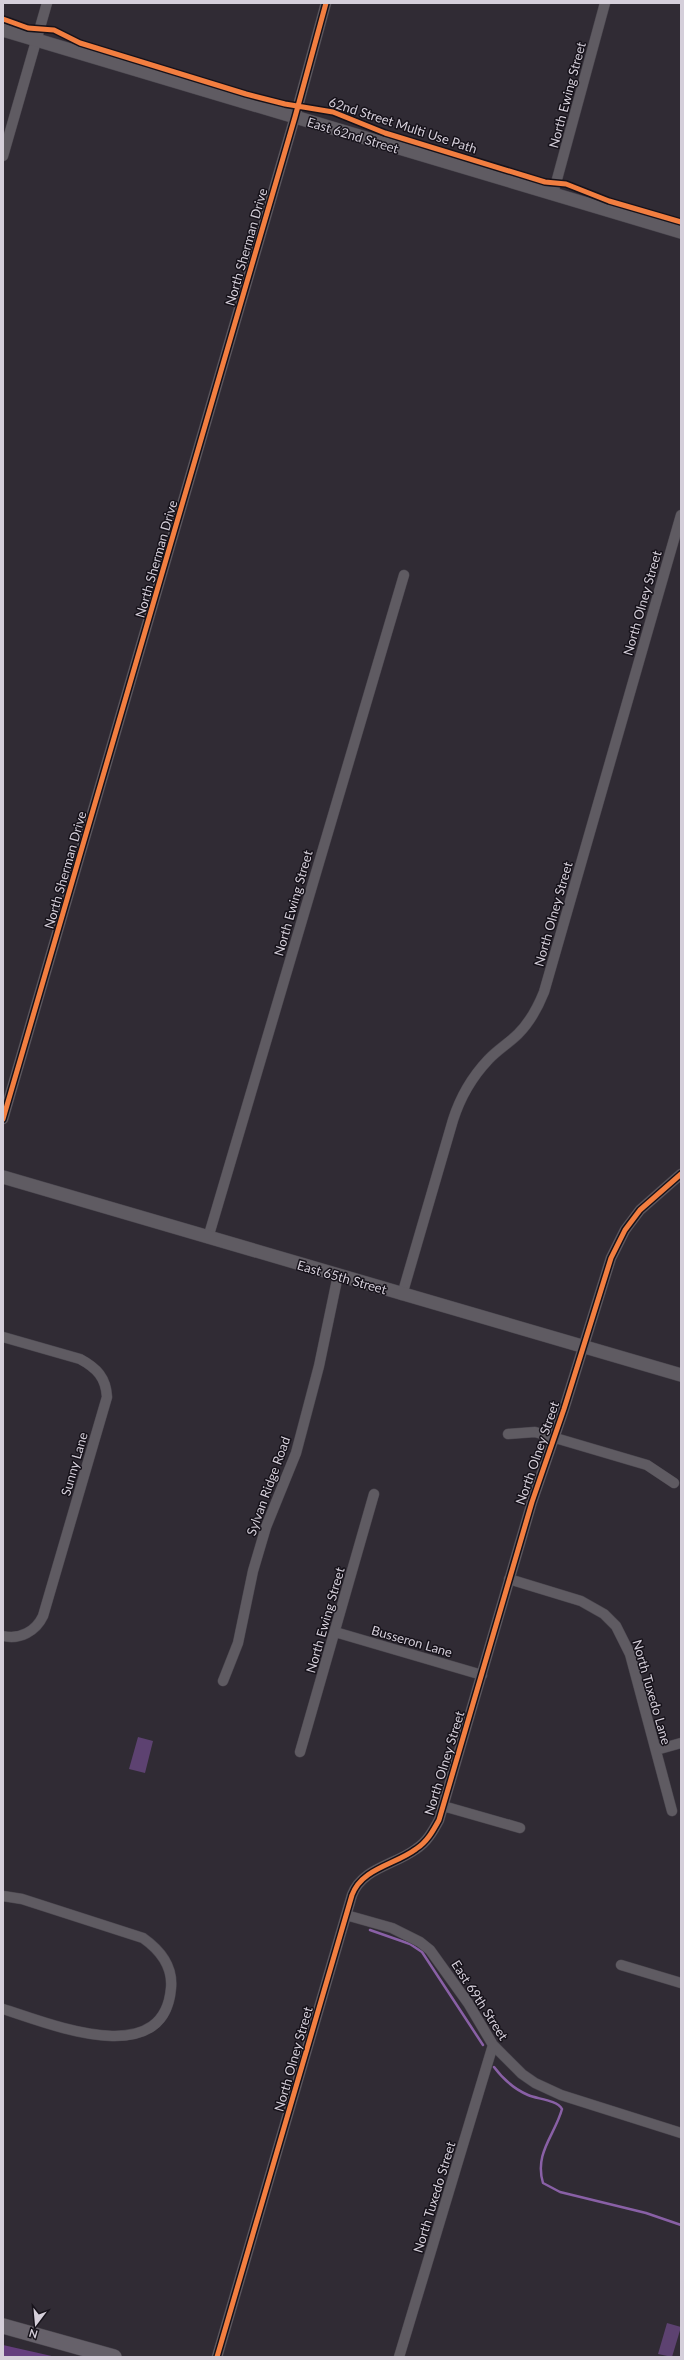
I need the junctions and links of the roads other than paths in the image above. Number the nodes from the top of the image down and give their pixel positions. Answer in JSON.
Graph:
{"nodes":[{"id":1,"x":47,"y":3,"type":"edge"},
{"id":2,"x":326,"y":3,"type":"edge"},
{"id":3,"x":605,"y":3,"type":"edge"},
{"id":4,"x":3,"y":30,"type":"edge"},
{"id":5,"x":37,"y":40,"type":"junction"},
{"id":6,"x":295,"y":117,"type":"junction"},
{"id":7,"x":3,"y":156,"type":"edge"},
{"id":8,"x":553,"y":194,"type":"junction"},
{"id":9,"x":681,"y":232,"type":"edge"},
{"id":10,"x":681,"y":515,"type":"edge"},
{"id":11,"x":404,"y":575,"type":"dead end"},
{"id":12,"x":3,"y":1119,"type":"edge"},
{"id":13,"x":681,"y":1174,"type":"edge"},
{"id":14,"x":3,"y":1177,"type":"edge"},
{"id":15,"x":208,"y":1238,"type":"junction"},
{"id":16,"x":338,"y":1275,"type":"junction"},
{"id":17,"x":402,"y":1294,"type":"junction"},
{"id":18,"x":3,"y":1337,"type":"edge"},
{"id":19,"x":584,"y":1346,"type":"junction"},
{"id":20,"x":681,"y":1375,"type":"edge"},
{"id":21,"x":508,"y":1434,"type":"dead end"},
{"id":22,"x":554,"y":1438,"type":"junction"},
{"id":23,"x":674,"y":1483,"type":"dead end"},
{"id":24,"x":374,"y":1494,"type":"dead end"},
{"id":25,"x":509,"y":1579,"type":"junction"},
{"id":26,"x":335,"y":1632,"type":"junction"},
{"id":27,"x":3,"y":1636,"type":"edge"},
{"id":28,"x":482,"y":1674,"type":"junction"},
{"id":29,"x":223,"y":1681,"type":"dead end"},
{"id":30,"x":681,"y":1743,"type":"edge"},
{"id":31,"x":656,"y":1750,"type":"junction"},
{"id":32,"x":300,"y":1752,"type":"dead end"},
{"id":33,"x":443,"y":1806,"type":"junction"},
{"id":34,"x":672,"y":1811,"type":"dead end"},
{"id":35,"x":520,"y":1828,"type":"dead end"},
{"id":36,"x":3,"y":1896,"type":"edge"},
{"id":37,"x":346,"y":1915,"type":"junction"},
{"id":38,"x":621,"y":1965,"type":"dead end"},
{"id":39,"x":681,"y":1982,"type":"edge"},
{"id":40,"x":3,"y":2009,"type":"edge"},
{"id":41,"x":493,"y":2045,"type":"junction"},
{"id":42,"x":681,"y":2133,"type":"edge"},
{"id":43,"x":3,"y":2326,"type":"edge"},
{"id":44,"x":114,"y":2357,"type":"edge"},
{"id":45,"x":217,"y":2357,"type":"edge"},
{"id":46,"x":399,"y":2357,"type":"edge"}],
"edges":[{"from":1,"to":5,"type":"street"},
{"from":2,"to":6,"type":"street","name":"North Sherman Drive"},
{"from":3,"to":8,"type":"street","name":"North Ewing Street"},
{"from":4,"to":5,"type":"street","name":"East 62nd Street"},
{"from":5,"to":6,"type":"street","name":"East 62nd Street"},
{"from":5,"to":7,"type":"street"},
{"from":6,"to":8,"type":"street","name":"East 62nd Street"},
{"from":6,"to":12,"type":"street","name":"North Sherman Drive"},
{"from":8,"to":9,"type":"street","name":"East 62nd Street"},
{"from":10,"to":17,"type":"street","name":"North Olney Street"},
{"from":11,"to":15,"type":"street","name":"North Ewing Street"},
{"from":13,"to":19,"type":"street"},
{"from":14,"to":15,"type":"street","name":"East 65th Street"},
{"from":15,"to":16,"type":"street","name":"East 65th Street"},
{"from":16,"to":17,"type":"street","name":"East 65th Street"},
{"from":16,"to":29,"type":"street","name":"Sylvan Ridge Road"},
{"from":17,"to":19,"type":"street","name":"East 65th Street"},
{"from":18,"to":27,"type":"street","name":"Sunny Lane"},
{"from":19,"to":20,"type":"street","name":"East 65th Street"},
{"from":19,"to":22,"type":"street","name":"North Olney Street"},
{"from":21,"to":22,"type":"street"},
{"from":22,"to":23,"type":"street"},
{"from":22,"to":25,"type":"street","name":"North Olney Street"},
{"from":24,"to":26,"type":"street","name":"North Ewing Street"},
{"from":25,"to":28,"type":"street","name":"North Olney Street"},
{"from":25,"to":31,"type":"street","name":"North Tuxedo Lane"},
{"from":26,"to":28,"type":"street","name":"Busseron Lane"},
{"from":26,"to":32,"type":"street","name":"North Ewing Street"},
{"from":28,"to":33,"type":"street","name":"North Olney Street"},
{"from":30,"to":31,"type":"street"},
{"from":31,"to":34,"type":"street","name":"North Tuxedo Lane"},
{"from":33,"to":35,"type":"street"},
{"from":33,"to":37,"type":"street","name":"North Olney Street"},
{"from":36,"to":40,"type":"street"},
{"from":37,"to":41,"type":"street","name":"East 69th Street"},
{"from":37,"to":45,"type":"street","name":"North Olney Street"},
{"from":38,"to":39,"type":"street"},
{"from":41,"to":42,"type":"street","name":"East 69th Street"},
{"from":41,"to":46,"type":"street","name":"North Tuxedo Street"},
{"from":43,"to":44,"type":"main road"}]}
